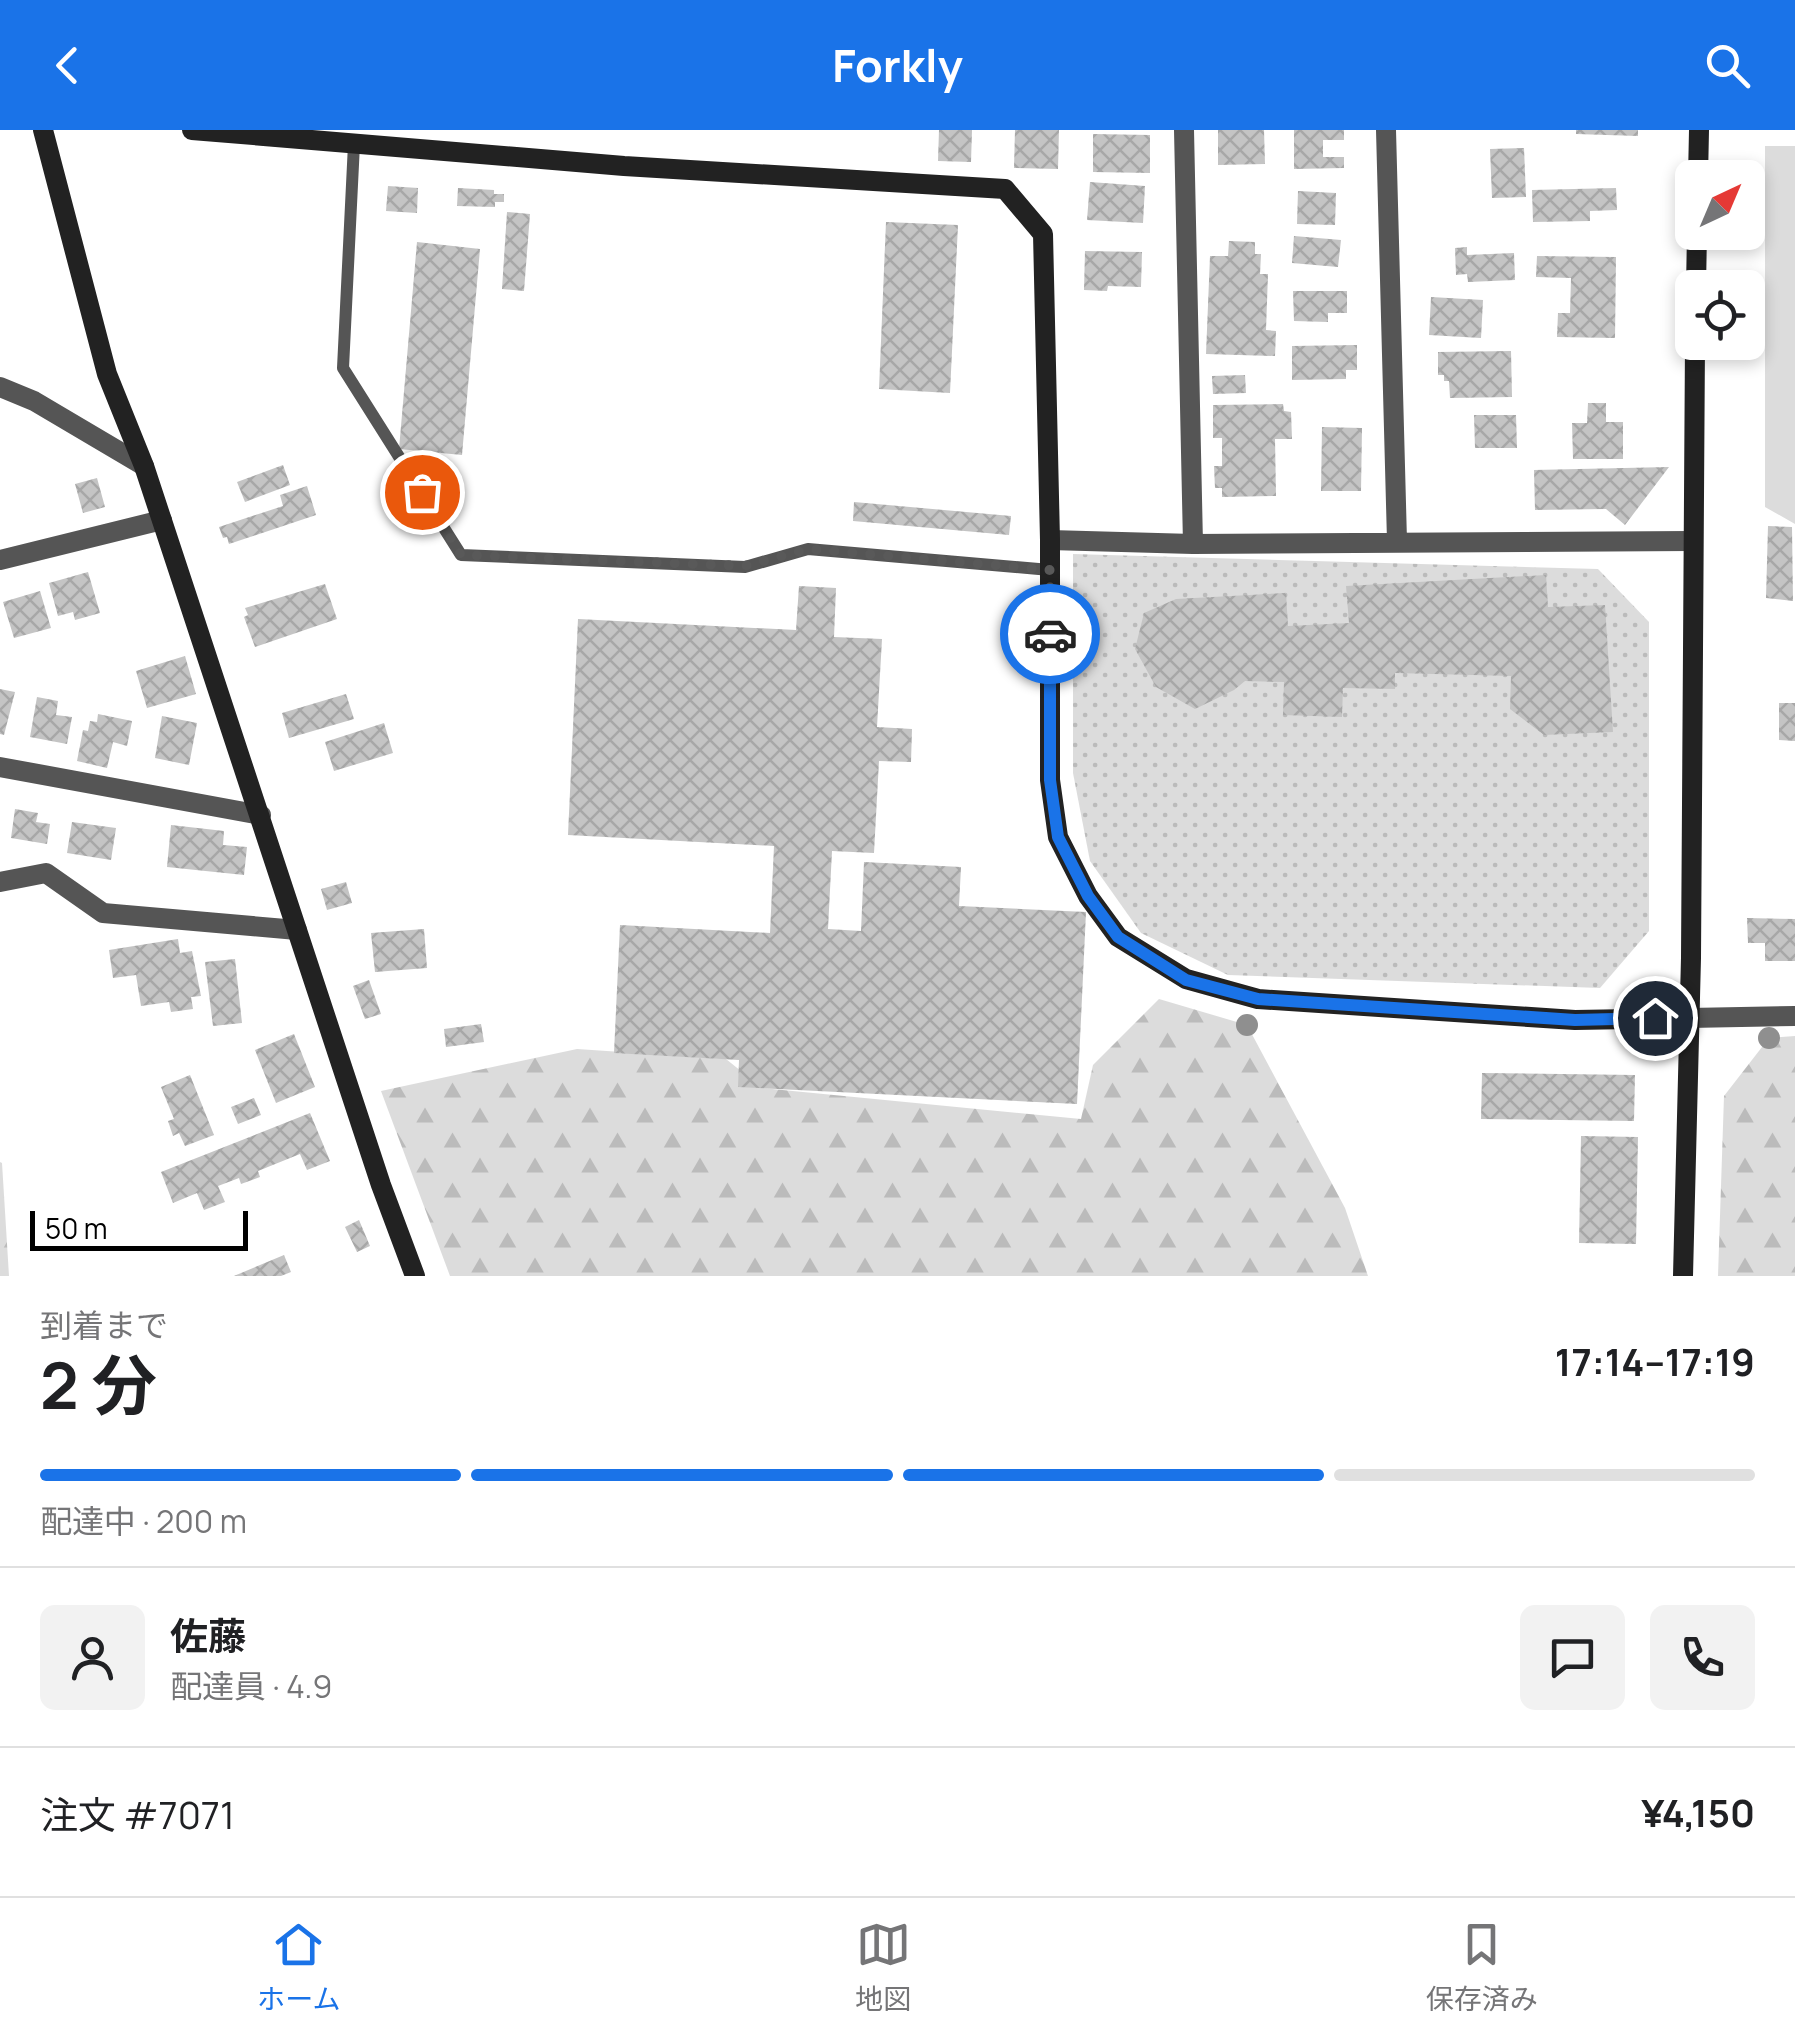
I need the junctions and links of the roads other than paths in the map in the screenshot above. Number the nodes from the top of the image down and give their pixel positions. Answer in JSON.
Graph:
{"nodes":[{"id":1,"x":43,"y":130,"type":"edge"},
{"id":2,"x":192,"y":130,"type":"edge"},
{"id":3,"x":320,"y":130,"type":"edge"},
{"id":4,"x":1184,"y":130,"type":"edge"},
{"id":5,"x":1386,"y":130,"type":"edge"},
{"id":6,"x":1699,"y":130,"type":"edge"},
{"id":7,"x":282,"y":138,"type":"junction"},
{"id":8,"x":354,"y":144,"type":"junction"},
{"id":9,"x":1698,"y":160,"type":"edge"},
{"id":10,"x":1695,"y":360,"type":"edge"},
{"id":11,"x":0,"y":388,"type":"edge"},
{"id":12,"x":144,"y":466,"type":"junction"},
{"id":13,"x":162,"y":520,"type":"junction"},
{"id":14,"x":1050,"y":540,"type":"junction"},
{"id":15,"x":1397,"y":541,"type":"junction"},
{"id":16,"x":1692,"y":541,"type":"junction"},
{"id":17,"x":1193,"y":544,"type":"junction"},
{"id":18,"x":0,"y":560,"type":"edge"},
{"id":19,"x":1050,"y":570,"type":"junction"},
{"id":20,"x":0,"y":767,"type":"edge"},
{"id":21,"x":261,"y":815,"type":"junction"},
{"id":22,"x":0,"y":882,"type":"edge"},
{"id":23,"x":297,"y":930,"type":"junction"},
{"id":24,"x":1795,"y":1016,"type":"edge"},
{"id":25,"x":1689,"y":1018,"type":"junction"},
{"id":26,"x":415,"y":1276,"type":"edge"},
{"id":27,"x":1683,"y":1276,"type":"edge"}],
"edges":[{"from":1,"to":12,"type":"street"},
{"from":2,"to":7,"type":"street"},
{"from":3,"to":7,"type":"lane"},
{"from":4,"to":17,"type":"street"},
{"from":5,"to":15,"type":"street"},
{"from":6,"to":9,"type":"street"},
{"from":7,"to":8,"type":"street"},
{"from":8,"to":14,"type":"street"},
{"from":8,"to":19,"type":"lane"},
{"from":10,"to":16,"type":"street"},
{"from":11,"to":12,"type":"street"},
{"from":12,"to":13,"type":"street"},
{"from":13,"to":18,"type":"street"},
{"from":13,"to":21,"type":"street"},
{"from":14,"to":17,"type":"street"},
{"from":14,"to":19,"type":"street"},
{"from":15,"to":16,"type":"street"},
{"from":15,"to":17,"type":"street"},
{"from":16,"to":25,"type":"street"},
{"from":19,"to":25,"type":"street"},
{"from":20,"to":21,"type":"street"},
{"from":21,"to":23,"type":"street"},
{"from":22,"to":23,"type":"street"},
{"from":23,"to":26,"type":"street"},
{"from":24,"to":25,"type":"street"},
{"from":25,"to":27,"type":"street"}]}
